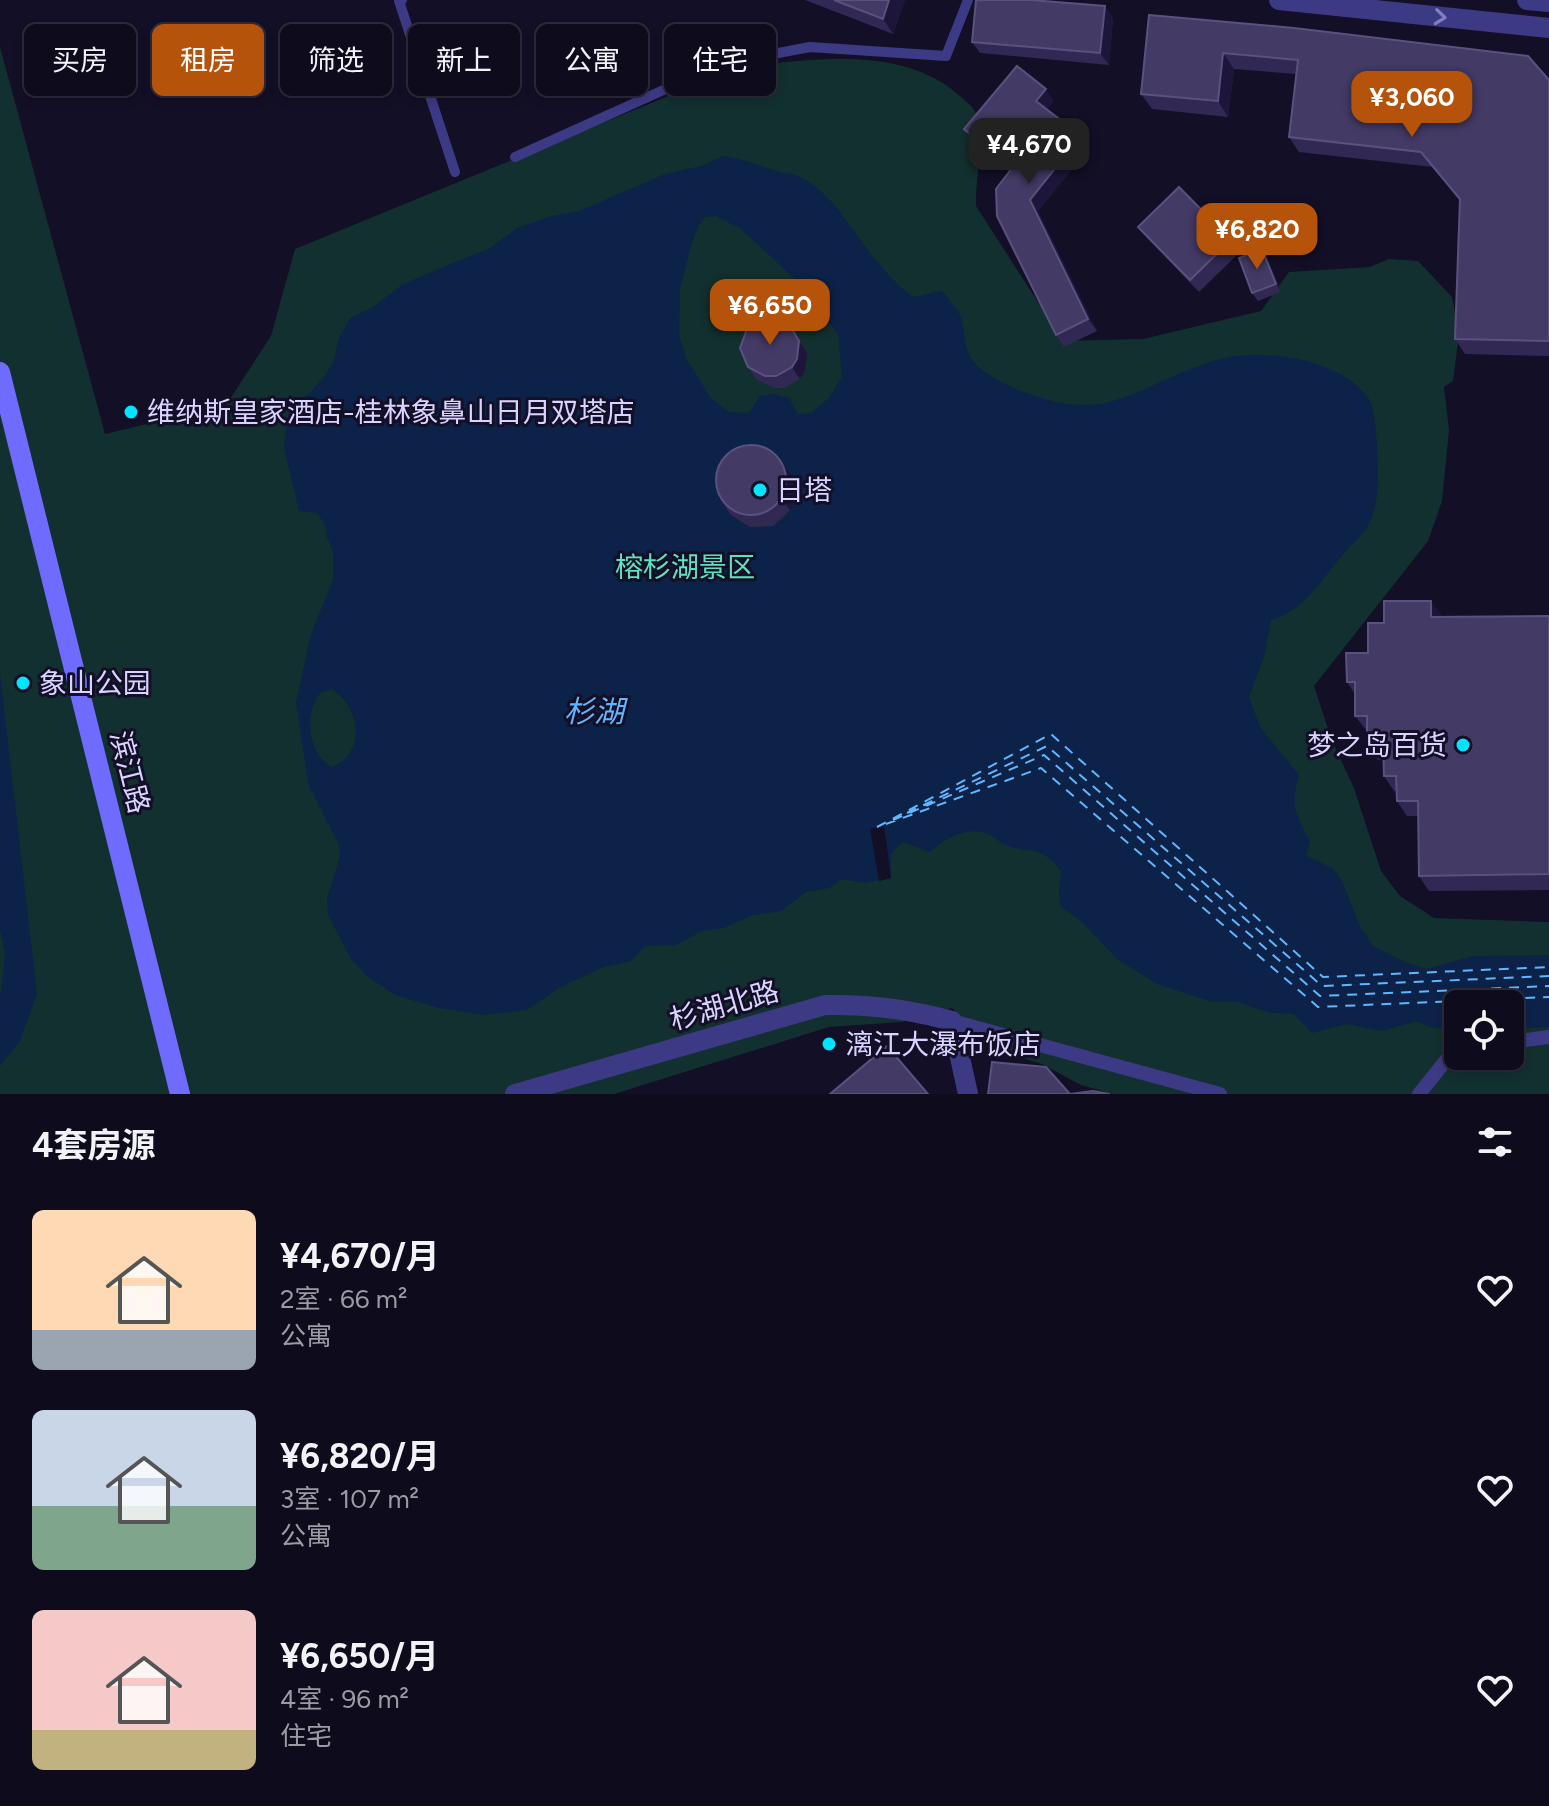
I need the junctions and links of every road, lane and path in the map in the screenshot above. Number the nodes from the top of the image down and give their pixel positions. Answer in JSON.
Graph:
{"nodes":[{"id":1,"x":402,"y":0,"type":"edge"},
{"id":2,"x":968,"y":0,"type":"edge"},
{"id":3,"x":1279,"y":0,"type":"edge"},
{"id":4,"x":1527,"y":0,"type":"edge"},
{"id":5,"x":1549,"y":2,"type":"edge"},
{"id":6,"x":1549,"y":28,"type":"edge"},
{"id":7,"x":515,"y":157,"type":"dead end"},
{"id":8,"x":455,"y":172,"type":"dead end"},
{"id":9,"x":0,"y":372,"type":"edge"},
{"id":10,"x":952,"y":1021,"type":"junction"},
{"id":11,"x":1549,"y":1037,"type":"edge"},
{"id":12,"x":1524,"y":1040,"type":"edge"},
{"id":13,"x":1444,"y":1063,"type":"edge"},
{"id":14,"x":180,"y":1094,"type":"edge"},
{"id":15,"x":515,"y":1094,"type":"edge"},
{"id":16,"x":968,"y":1094,"type":"edge"},
{"id":17,"x":1220,"y":1094,"type":"edge"},
{"id":18,"x":1419,"y":1094,"type":"edge"}],
"edges":[{"from":1,"to":8,"type":"lane"},
{"from":2,"to":7,"type":"lane"},
{"from":3,"to":6,"type":"street","one_way":true},
{"from":4,"to":5,"type":"street"},
{"from":9,"to":14,"type":"main road","name":"滨江路"},
{"from":10,"to":15,"type":"street","name":"杉湖北路"},
{"from":10,"to":16,"type":"street"},
{"from":10,"to":17,"type":"street","name":"杉湖北路"},
{"from":11,"to":12,"type":"street"},
{"from":13,"to":18,"type":"street"}]}
